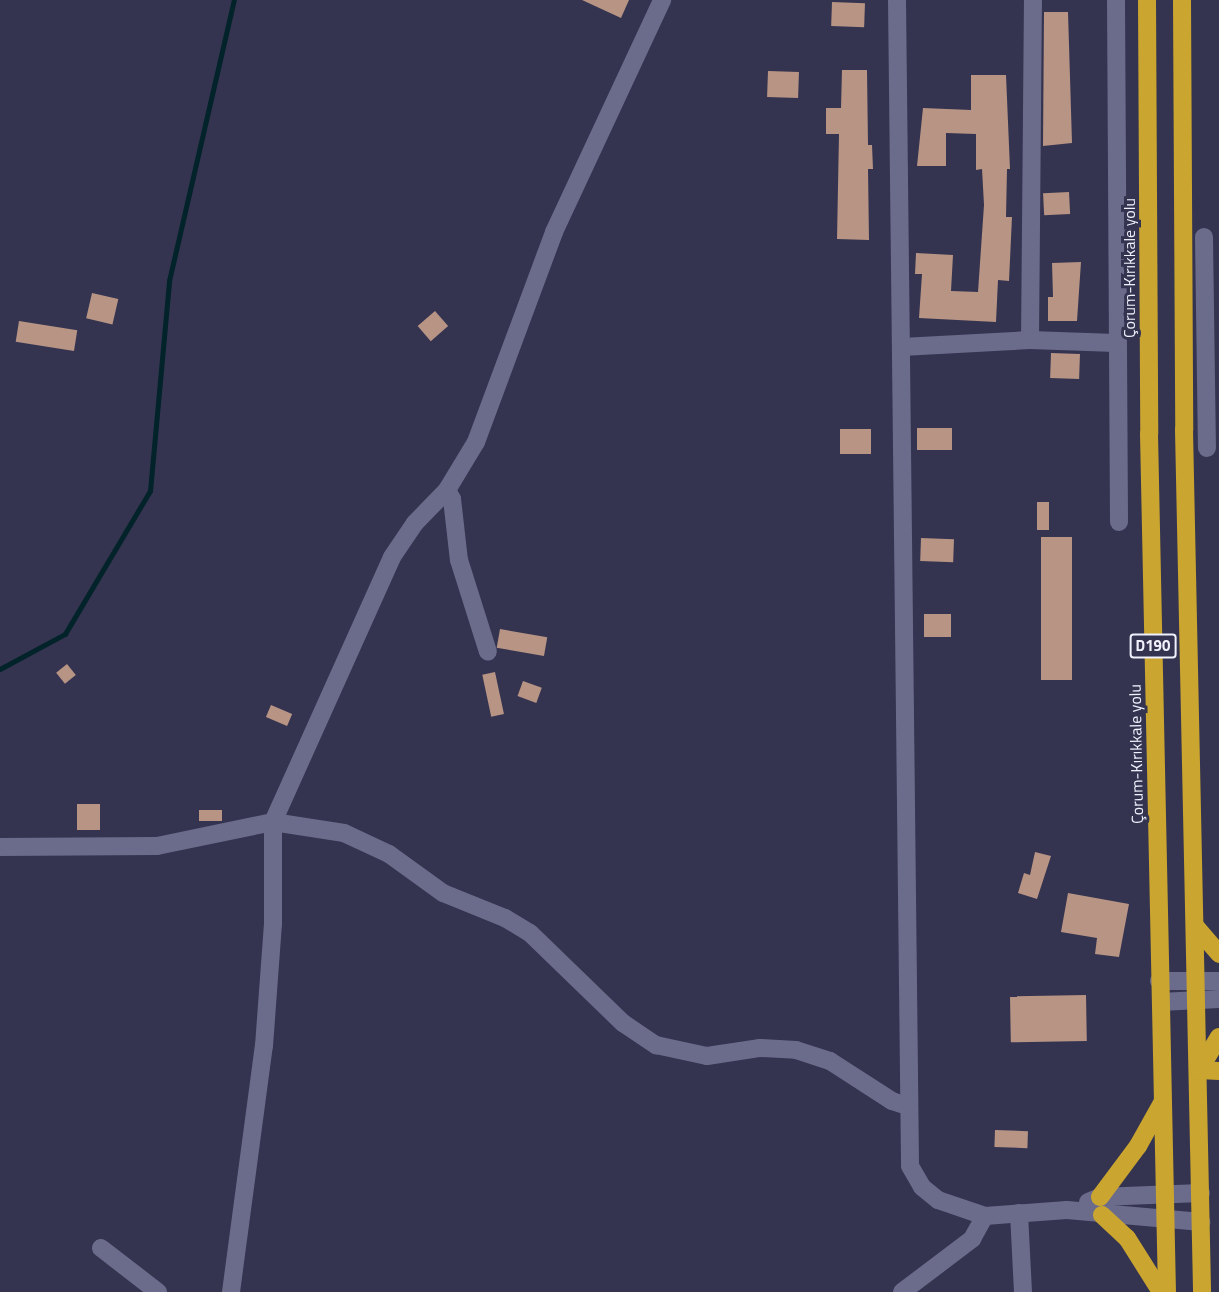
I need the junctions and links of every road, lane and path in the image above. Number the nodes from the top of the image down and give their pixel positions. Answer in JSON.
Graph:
{"nodes":[{"id":1,"x":662,"y":0,"type":"edge"},
{"id":2,"x":897,"y":0,"type":"edge"},
{"id":3,"x":1033,"y":0,"type":"edge"},
{"id":4,"x":1116,"y":0,"type":"edge"},
{"id":5,"x":1147,"y":0,"type":"edge"},
{"id":6,"x":1182,"y":0,"type":"edge"},
{"id":7,"x":1204,"y":237,"type":"dead end"},
{"id":8,"x":1030,"y":340,"type":"junction"},
{"id":9,"x":1116,"y":343,"type":"junction"},
{"id":10,"x":902,"y":348,"type":"junction"},
{"id":11,"x":1185,"y":444,"type":"junction"},
{"id":12,"x":1213,"y":449,"type":"edge"},
{"id":13,"x":447,"y":490,"type":"junction"},
{"id":14,"x":1119,"y":522,"type":"dead end"},
{"id":15,"x":488,"y":652,"type":"dead end"},
{"id":16,"x":273,"y":822,"type":"junction"},
{"id":17,"x":0,"y":847,"type":"edge"},
{"id":18,"x":1195,"y":926,"type":"junction"},
{"id":19,"x":1219,"y":954,"type":"edge"},
{"id":20,"x":1160,"y":981,"type":"junction"},
{"id":21,"x":1219,"y":981,"type":"edge"},
{"id":22,"x":1196,"y":990,"type":"junction"},
{"id":23,"x":1219,"y":999,"type":"edge"},
{"id":24,"x":1161,"y":1002,"type":"junction"},
{"id":25,"x":1219,"y":1037,"type":"edge"},
{"id":26,"x":1199,"y":1070,"type":"junction"},
{"id":27,"x":1219,"y":1071,"type":"edge"},
{"id":28,"x":1163,"y":1102,"type":"junction"},
{"id":29,"x":907,"y":1106,"type":"junction"},
{"id":30,"x":1201,"y":1193,"type":"junction"},
{"id":31,"x":1165,"y":1194,"type":"junction"},
{"id":32,"x":1101,"y":1206,"type":"junction"},
{"id":33,"x":1019,"y":1213,"type":"junction"},
{"id":34,"x":986,"y":1216,"type":"junction"},
{"id":35,"x":1165,"y":1220,"type":"junction"},
{"id":36,"x":1201,"y":1222,"type":"junction"},
{"id":37,"x":100,"y":1248,"type":"dead end"},
{"id":38,"x":158,"y":1292,"type":"edge"},
{"id":39,"x":231,"y":1292,"type":"edge"},
{"id":40,"x":902,"y":1292,"type":"edge"},
{"id":41,"x":1023,"y":1292,"type":"edge"},
{"id":42,"x":1161,"y":1292,"type":"edge"},
{"id":43,"x":1167,"y":1292,"type":"edge"},
{"id":44,"x":1202,"y":1292,"type":"edge"}],
"edges":[{"from":1,"to":13,"type":"street"},
{"from":2,"to":10,"type":"street"},
{"from":3,"to":8,"type":"street"},
{"from":4,"to":9,"type":"street"},
{"from":5,"to":20,"type":"highway","name":"Çorum-Kırıkkale yolu","number":"D190"},
{"from":6,"to":11,"type":"highway","number":"D190"},
{"from":7,"to":12,"type":"street"},
{"from":8,"to":9,"type":"street"},
{"from":8,"to":10,"type":"street"},
{"from":9,"to":14,"type":"street"},
{"from":10,"to":29,"type":"street"},
{"from":11,"to":12,"type":"street"},
{"from":11,"to":18,"type":"highway","number":"D190"},
{"from":13,"to":15,"type":"street"},
{"from":13,"to":16,"type":"street"},
{"from":16,"to":17,"type":"street"},
{"from":16,"to":29,"type":"street"},
{"from":16,"to":39,"type":"street"},
{"from":18,"to":19,"type":"highway"},
{"from":18,"to":22,"type":"highway","number":"D190"},
{"from":20,"to":22,"type":"street"},
{"from":20,"to":24,"type":"highway","name":"Çorum-Kırıkkale yolu","number":"D190"},
{"from":21,"to":22,"type":"street"},
{"from":22,"to":23,"type":"street"},
{"from":22,"to":24,"type":"street"},
{"from":22,"to":26,"type":"highway","number":"D190"},
{"from":24,"to":28,"type":"highway","name":"Çorum-Kırıkkale yolu","number":"D190"},
{"from":25,"to":26,"type":"highway"},
{"from":26,"to":27,"type":"highway"},
{"from":26,"to":30,"type":"highway","number":"D190"},
{"from":28,"to":31,"type":"highway","name":"Çorum-Kırıkkale yolu","number":"D190"},
{"from":28,"to":32,"type":"highway"},
{"from":29,"to":34,"type":"street"},
{"from":30,"to":31,"type":"street"},
{"from":30,"to":36,"type":"highway","number":"D190"},
{"from":31,"to":32,"type":"street"},
{"from":31,"to":35,"type":"highway","name":"Çorum-Kırıkkale yolu","number":"D190"},
{"from":32,"to":33,"type":"street"},
{"from":32,"to":35,"type":"street"},
{"from":32,"to":42,"type":"highway"},
{"from":33,"to":34,"type":"street"},
{"from":33,"to":41,"type":"street"},
{"from":34,"to":40,"type":"street"},
{"from":35,"to":36,"type":"street"},
{"from":35,"to":43,"type":"highway","name":"Çorum-Kırıkkale yolu","number":"D190"},
{"from":36,"to":44,"type":"highway","number":"D190"},
{"from":37,"to":38,"type":"street"}]}
